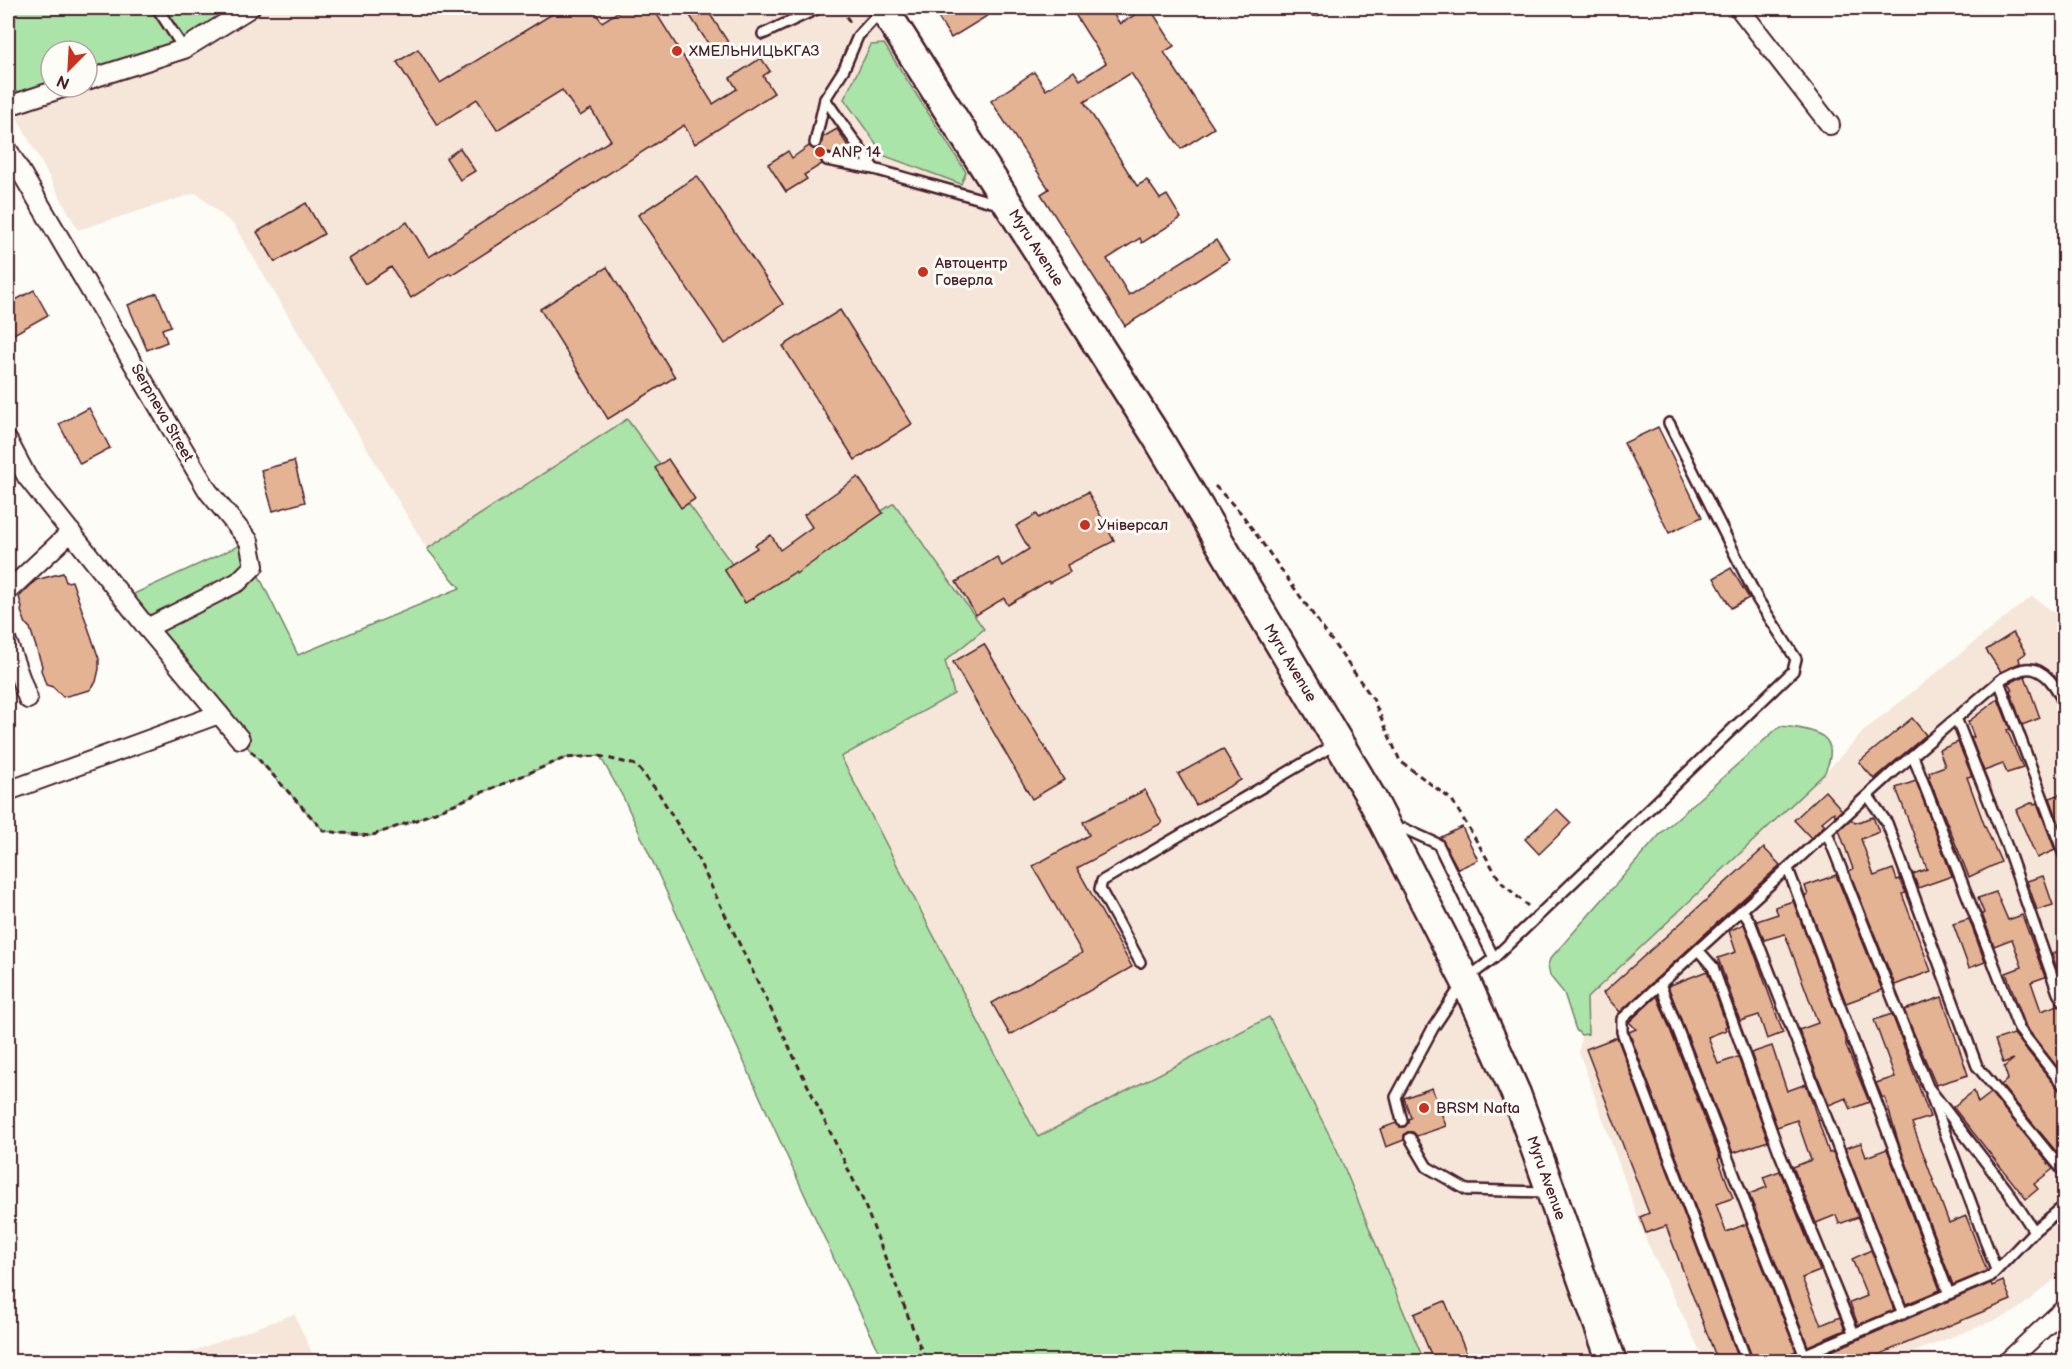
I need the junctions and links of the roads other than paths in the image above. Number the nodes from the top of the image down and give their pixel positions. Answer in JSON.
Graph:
{"nodes":[{"id":1,"x":157,"y":8,"type":"edge"},
{"id":2,"x":250,"y":8,"type":"edge"},
{"id":3,"x":819,"y":8,"type":"edge"},
{"id":4,"x":883,"y":8,"type":"edge"},
{"id":5,"x":1739,"y":8,"type":"edge"},
{"id":6,"x":763,"y":34,"type":"dead end"},
{"id":7,"x":184,"y":49,"type":"junction"},
{"id":8,"x":99,"y":76,"type":"edge"},
{"id":9,"x":39,"y":96,"type":"edge"},
{"id":10,"x":825,"y":99,"type":"junction"},
{"id":11,"x":8,"y":106,"type":"edge"},
{"id":12,"x":1830,"y":125,"type":"dead end"},
{"id":13,"x":815,"y":143,"type":"dead end"},
{"id":14,"x":8,"y":150,"type":"edge"},
{"id":15,"x":827,"y":160,"type":"dead end"},
{"id":16,"x":874,"y":169,"type":"junction"},
{"id":17,"x":1010,"y":207,"type":"junction"},
{"id":18,"x":1669,"y":423,"type":"dead end"},
{"id":19,"x":8,"y":441,"type":"edge"},
{"id":20,"x":71,"y":532,"type":"junction"},
{"id":21,"x":8,"y":591,"type":"edge"},
{"id":22,"x":147,"y":628,"type":"junction"},
{"id":23,"x":8,"y":644,"type":"edge"},
{"id":24,"x":1999,"y":681,"type":"junction"},
{"id":25,"x":28,"y":699,"type":"dead end"},
{"id":26,"x":2064,"y":705,"type":"edge"},
{"id":27,"x":219,"y":714,"type":"junction"},
{"id":28,"x":1956,"y":718,"type":"junction"},
{"id":29,"x":240,"y":739,"type":"road end"},
{"id":30,"x":1338,"y":742,"type":"junction"},
{"id":31,"x":1913,"y":756,"type":"junction"},
{"id":32,"x":8,"y":791,"type":"edge"},
{"id":33,"x":1868,"y":796,"type":"junction"},
{"id":34,"x":1827,"y":832,"type":"junction"},
{"id":35,"x":1391,"y":836,"type":"junction"},
{"id":36,"x":2064,"y":855,"type":"edge"},
{"id":37,"x":1788,"y":869,"type":"junction"},
{"id":38,"x":1742,"y":910,"type":"junction"},
{"id":39,"x":1698,"y":950,"type":"junction"},
{"id":40,"x":1494,"y":958,"type":"junction"},
{"id":41,"x":1140,"y":962,"type":"dead end"},
{"id":42,"x":1465,"y":980,"type":"junction"},
{"id":43,"x":1660,"y":984,"type":"junction"},
{"id":44,"x":2064,"y":1002,"type":"edge"},
{"id":45,"x":2064,"y":1086,"type":"edge"},
{"id":46,"x":1928,"y":1087,"type":"junction"},
{"id":47,"x":1402,"y":1121,"type":"dead end"},
{"id":48,"x":1410,"y":1138,"type":"dead end"},
{"id":49,"x":2064,"y":1172,"type":"edge"},
{"id":50,"x":1551,"y":1192,"type":"junction"},
{"id":51,"x":2064,"y":1206,"type":"edge"},
{"id":52,"x":2034,"y":1231,"type":"junction"},
{"id":53,"x":1996,"y":1270,"type":"junction"},
{"id":54,"x":1949,"y":1294,"type":"junction"},
{"id":55,"x":2064,"y":1309,"type":"edge"},
{"id":56,"x":1903,"y":1314,"type":"junction"},
{"id":57,"x":1854,"y":1334,"type":"junction"},
{"id":58,"x":1804,"y":1354,"type":"junction"},
{"id":59,"x":1612,"y":1362,"type":"edge"},
{"id":60,"x":1747,"y":1362,"type":"edge"},
{"id":61,"x":1787,"y":1362,"type":"edge"},
{"id":62,"x":2007,"y":1362,"type":"edge"}],
"edges":[{"from":1,"to":7,"type":"lane"},
{"from":2,"to":7,"type":"street"},
{"from":3,"to":6,"type":"lane"},
{"from":4,"to":10,"type":"lane"},
{"from":4,"to":17,"type":"main road","name":"Myru Avenue"},
{"from":5,"to":12,"type":"street"},
{"from":7,"to":8,"type":"street"},
{"from":9,"to":11,"type":"street"},
{"from":10,"to":13,"type":"lane"},
{"from":10,"to":16,"type":"lane"},
{"from":14,"to":22,"type":"street","name":"Serpneva Street"},
{"from":15,"to":16,"type":"lane"},
{"from":16,"to":17,"type":"lane"},
{"from":17,"to":30,"type":"main road","name":"Myru Avenue"},
{"from":18,"to":40,"type":"lane"},
{"from":19,"to":20,"type":"street"},
{"from":20,"to":21,"type":"street"},
{"from":20,"to":22,"type":"street"},
{"from":22,"to":27,"type":"street"},
{"from":23,"to":25,"type":"street"},
{"from":24,"to":26,"type":"lane"},
{"from":24,"to":28,"type":"lane"},
{"from":24,"to":36,"type":"lane"},
{"from":27,"to":29,"type":"street"},
{"from":27,"to":32,"type":"street"},
{"from":28,"to":31,"type":"lane"},
{"from":28,"to":44,"type":"lane"},
{"from":30,"to":35,"type":"main road","name":"Myru Avenue"},
{"from":30,"to":41,"type":"lane"},
{"from":31,"to":33,"type":"lane"},
{"from":31,"to":45,"type":"lane"},
{"from":33,"to":34,"type":"lane"},
{"from":33,"to":49,"type":"lane"},
{"from":34,"to":37,"type":"lane"},
{"from":34,"to":46,"type":"lane"},
{"from":35,"to":40,"type":"lane"},
{"from":35,"to":42,"type":"main road","name":"Myru Avenue"},
{"from":37,"to":38,"type":"lane"},
{"from":37,"to":54,"type":"lane"},
{"from":38,"to":39,"type":"lane"},
{"from":38,"to":56,"type":"lane"},
{"from":39,"to":43,"type":"lane"},
{"from":39,"to":57,"type":"lane"},
{"from":40,"to":42,"type":"lane"},
{"from":42,"to":47,"type":"lane"},
{"from":42,"to":50,"type":"main road","name":"Myru Avenue"},
{"from":43,"to":58,"type":"lane"},
{"from":43,"to":60,"type":"lane"},
{"from":46,"to":52,"type":"lane"},
{"from":46,"to":53,"type":"lane"},
{"from":48,"to":50,"type":"lane"},
{"from":50,"to":59,"type":"main road","name":"Myru Avenue"},
{"from":51,"to":52,"type":"lane"},
{"from":52,"to":53,"type":"lane"},
{"from":53,"to":54,"type":"lane"},
{"from":54,"to":56,"type":"lane"},
{"from":55,"to":62,"type":"street"},
{"from":56,"to":57,"type":"lane"},
{"from":57,"to":58,"type":"lane"},
{"from":58,"to":61,"type":"lane"}]}
